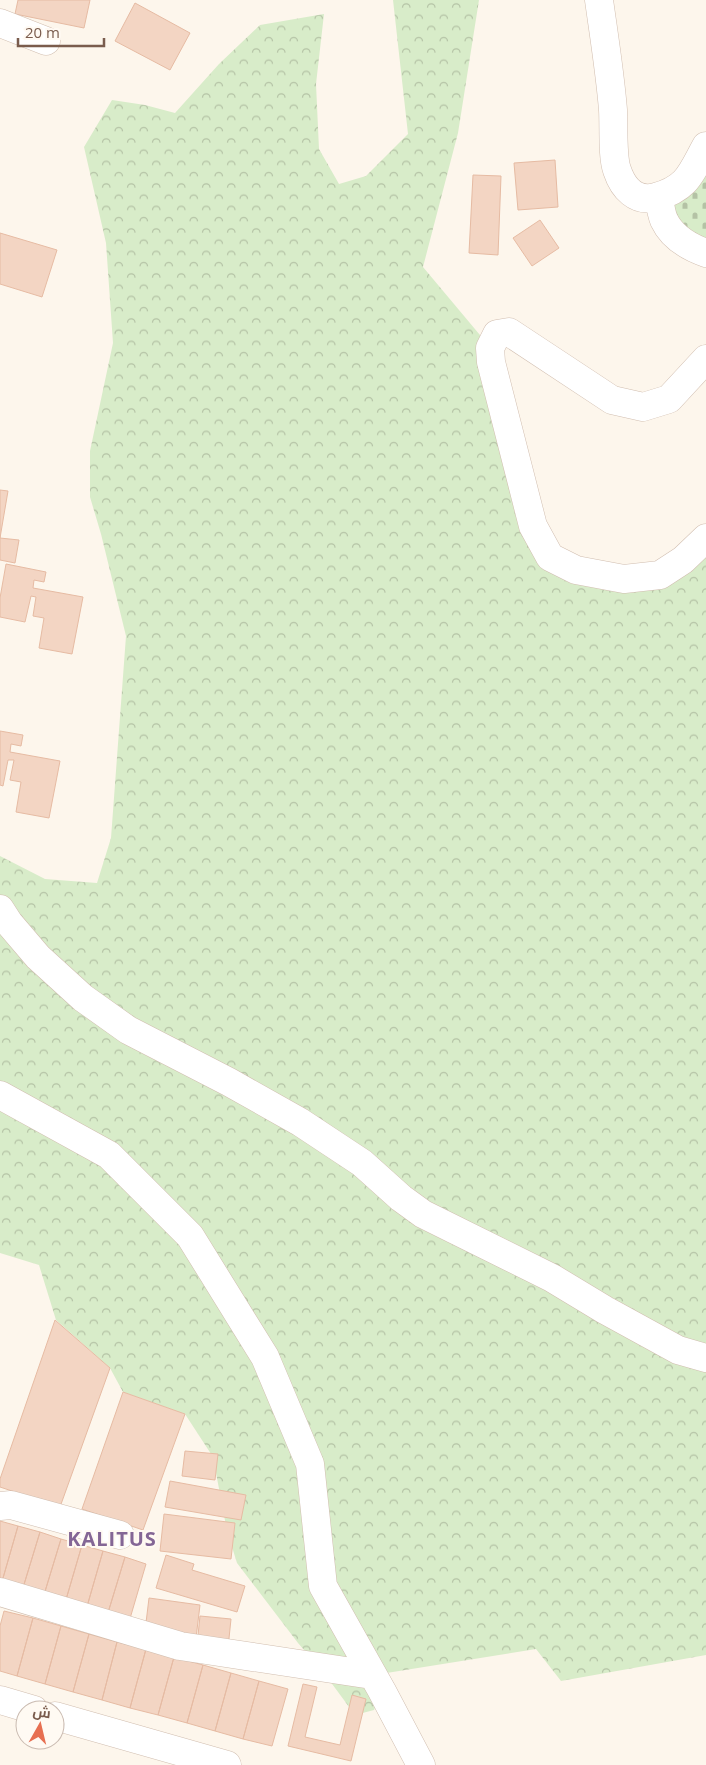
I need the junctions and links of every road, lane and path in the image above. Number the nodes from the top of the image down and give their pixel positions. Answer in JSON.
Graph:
{"nodes":[{"id":1,"x":599,"y":0,"type":"edge"},
{"id":2,"x":0,"y":23,"type":"edge"},
{"id":3,"x":46,"y":41,"type":"dead end"},
{"id":4,"x":706,"y":146,"type":"edge"},
{"id":5,"x":659,"y":197,"type":"junction"},
{"id":6,"x":706,"y":253,"type":"edge"},
{"id":7,"x":706,"y":360,"type":"edge"},
{"id":8,"x":706,"y":538,"type":"edge"},
{"id":9,"x":0,"y":909,"type":"edge"},
{"id":10,"x":0,"y":1095,"type":"edge"},
{"id":11,"x":706,"y":1358,"type":"edge"},
{"id":12,"x":0,"y":1506,"type":"edge"},
{"id":13,"x":120,"y":1535,"type":"dead end"},
{"id":14,"x":0,"y":1592,"type":"edge"},
{"id":15,"x":372,"y":1675,"type":"junction"},
{"id":16,"x":0,"y":1700,"type":"edge"},
{"id":17,"x":15,"y":1704,"type":"edge"},
{"id":18,"x":65,"y":1719,"type":"edge"},
{"id":19,"x":227,"y":1765,"type":"edge"},
{"id":20,"x":421,"y":1765,"type":"edge"}],
"edges":[{"from":1,"to":5,"type":"street"},
{"from":2,"to":3,"type":"street"},
{"from":4,"to":5,"type":"street"},
{"from":5,"to":6,"type":"street"},
{"from":7,"to":8,"type":"street"},
{"from":9,"to":11,"type":"street"},
{"from":10,"to":15,"type":"street"},
{"from":12,"to":13,"type":"street"},
{"from":14,"to":15,"type":"street"},
{"from":15,"to":20,"type":"street"},
{"from":16,"to":17,"type":"street"},
{"from":18,"to":19,"type":"street"}]}
